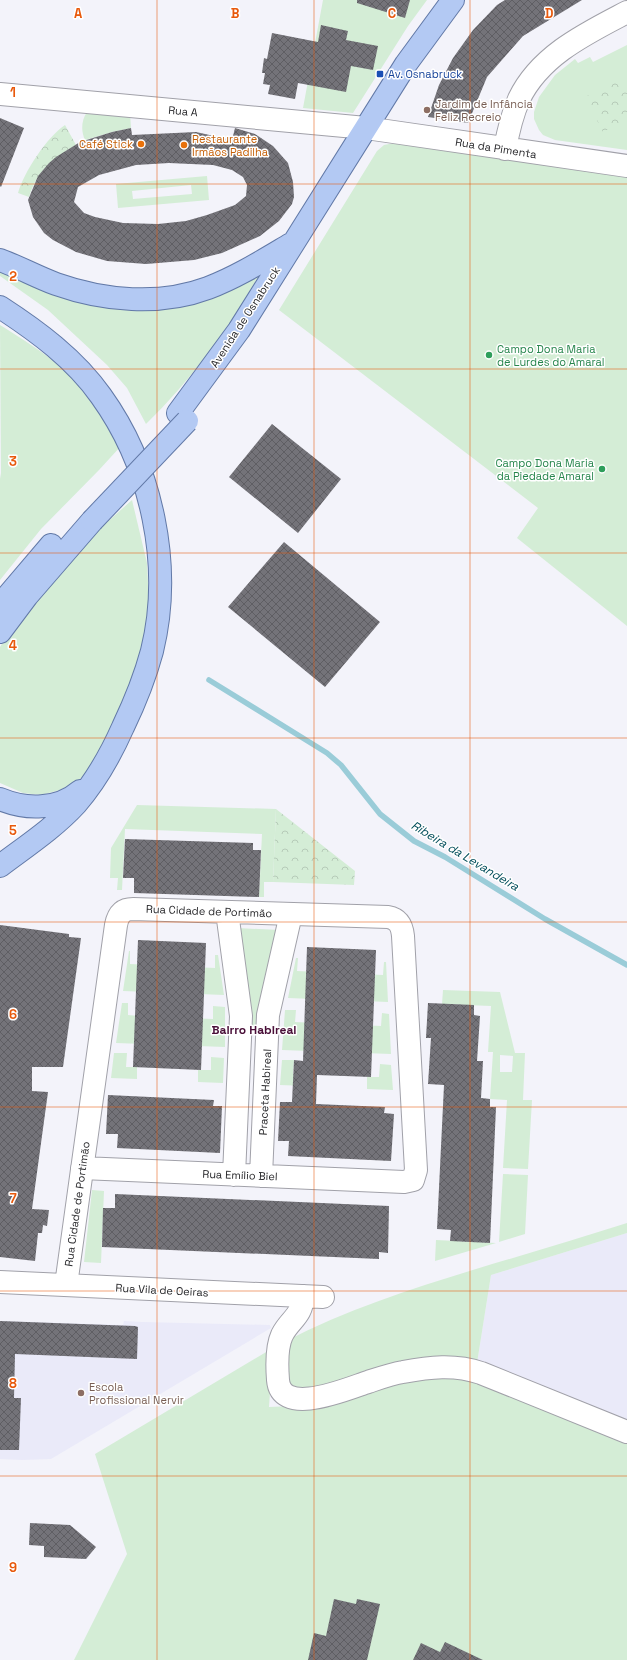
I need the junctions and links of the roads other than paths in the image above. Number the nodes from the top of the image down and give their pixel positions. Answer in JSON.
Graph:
{"nodes":[{"id":1,"x":453,"y":0,"type":"edge"},
{"id":2,"x":627,"y":12,"type":"edge"},
{"id":3,"x":0,"y":94,"type":"edge"},
{"id":4,"x":366,"y":128,"type":"junction"},
{"id":5,"x":505,"y":149,"type":"junction"},
{"id":6,"x":627,"y":166,"type":"edge"},
{"id":7,"x":294,"y":242,"type":"junction"},
{"id":8,"x":0,"y":260,"type":"edge"},
{"id":9,"x":0,"y":307,"type":"edge"},
{"id":10,"x":87,"y":516,"type":"junction"},
{"id":11,"x":0,"y":605,"type":"edge"},
{"id":12,"x":0,"y":632,"type":"edge"},
{"id":13,"x":101,"y":768,"type":"junction"},
{"id":14,"x":0,"y":799,"type":"edge"},
{"id":15,"x":0,"y":866,"type":"edge"},
{"id":16,"x":228,"y":912,"type":"junction"},
{"id":17,"x":291,"y":914,"type":"junction"},
{"id":18,"x":82,"y":1168,"type":"junction"},
{"id":19,"x":234,"y":1174,"type":"junction"},
{"id":20,"x":261,"y":1176,"type":"junction"},
{"id":21,"x":398,"y":1182,"type":"joint"},
{"id":22,"x":0,"y":1282,"type":"edge"},
{"id":23,"x":66,"y":1285,"type":"junction"},
{"id":24,"x":627,"y":1432,"type":"edge"}],
"edges":[{"from":1,"to":4,"type":"main road","name":"Avenida de Osnabruck"},
{"from":2,"to":5,"type":"street"},
{"from":3,"to":4,"type":"street","name":"Rua A"},
{"from":4,"to":5,"type":"street","name":"Rua da Pimenta"},
{"from":4,"to":7,"type":"main road","name":"Avenida de Osnabruck"},
{"from":5,"to":6,"type":"street","name":"Rua da Pimenta"},
{"from":7,"to":8,"type":"main road"},
{"from":7,"to":10,"type":"main road","name":"Avenida de Osnabruck"},
{"from":9,"to":13,"type":"main road"},
{"from":10,"to":11,"type":"main road","name":"Avenida de Osnabruck"},
{"from":10,"to":12,"type":"main road"},
{"from":13,"to":14,"type":"main road"},
{"from":13,"to":15,"type":"main road"},
{"from":16,"to":17,"type":"street","name":"Rua Cidade de Portimão"},
{"from":16,"to":18,"type":"street","name":"Rua Cidade de Portimão"},
{"from":16,"to":19,"type":"street"},
{"from":17,"to":20,"type":"street","name":"Praceta Habireal"},
{"from":17,"to":21,"type":"street","name":"Rua Cidade de Portimão"},
{"from":18,"to":19,"type":"street","name":"Rua Emílio Biel"},
{"from":18,"to":23,"type":"street","name":"Rua Cidade de Portimão"},
{"from":19,"to":20,"type":"street","name":"Rua Emílio Biel"},
{"from":20,"to":21,"type":"street","name":"Rua Emílio Biel"},
{"from":22,"to":23,"type":"street","name":"Rua Vila de Oeiras"},
{"from":23,"to":24,"type":"street","name":"Rua Vila de Oeiras"}]}
